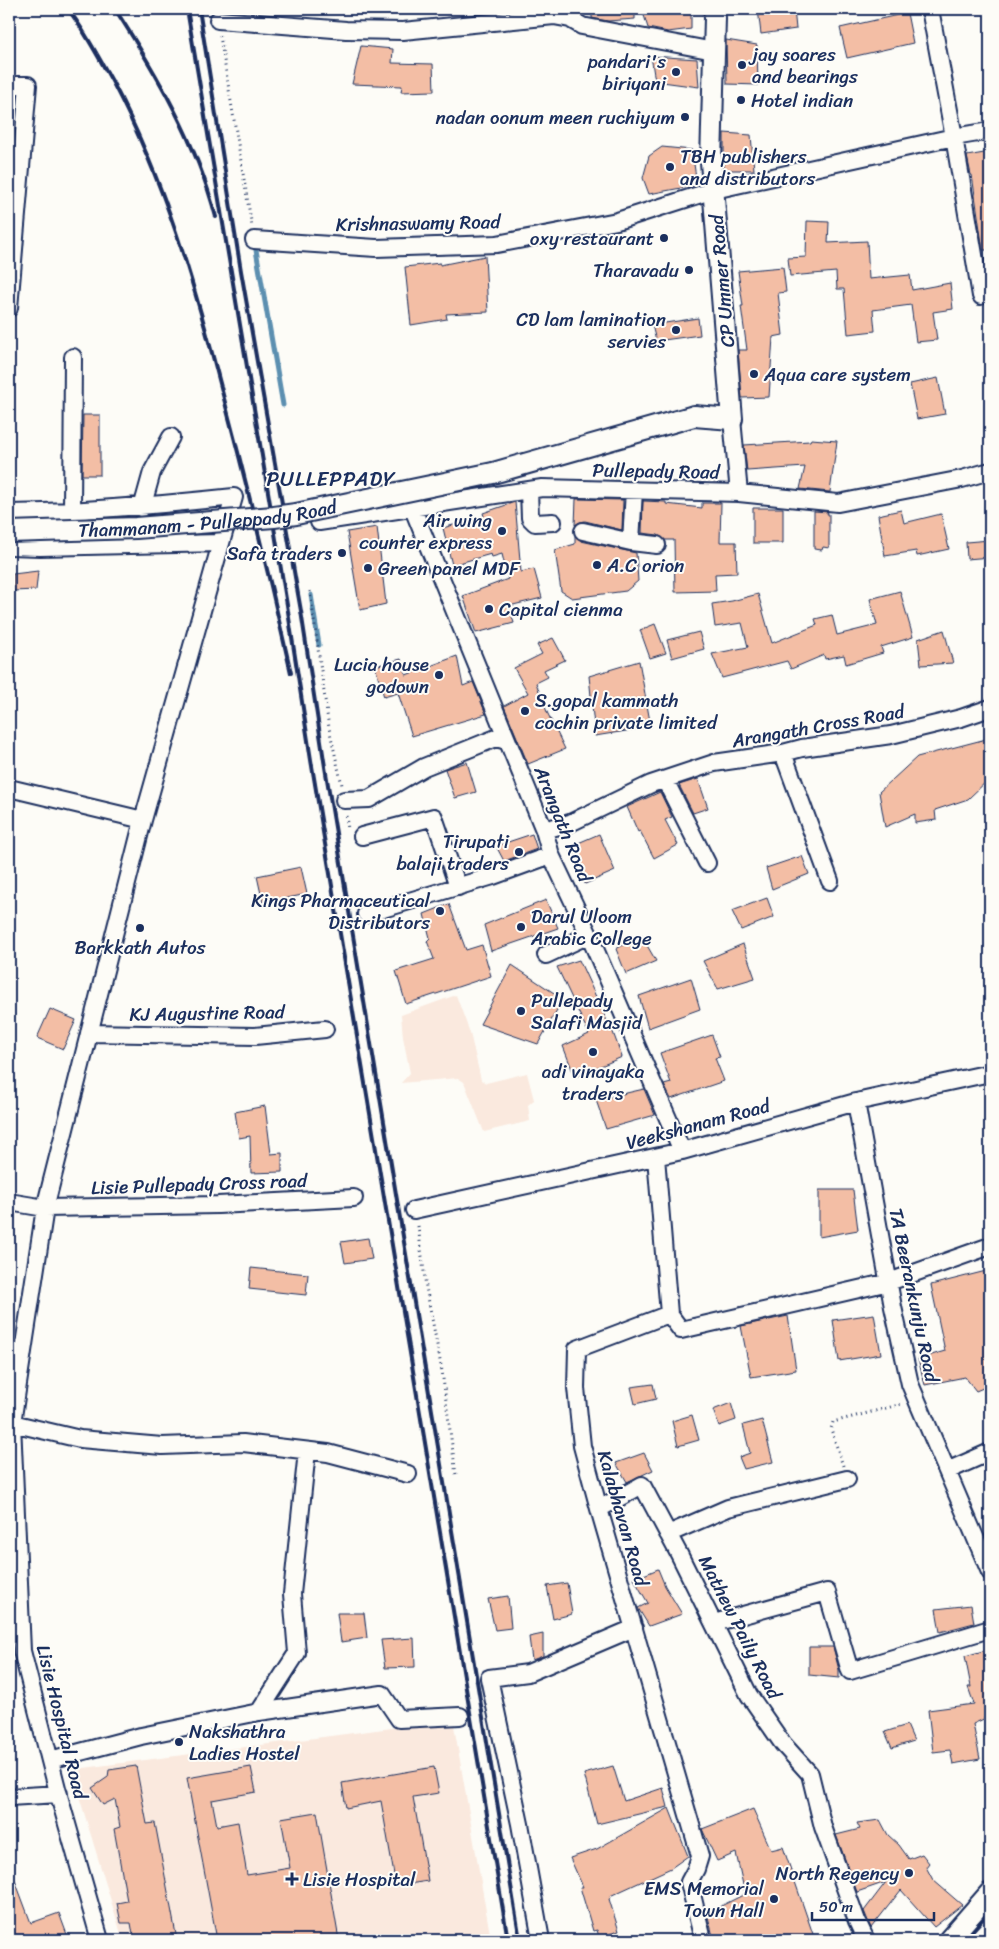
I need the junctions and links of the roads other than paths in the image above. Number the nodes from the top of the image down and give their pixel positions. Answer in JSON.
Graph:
{"nodes":[{"id":1,"x":714,"y":9,"type":"edge"},
{"id":2,"x":930,"y":9,"type":"edge"},
{"id":3,"x":218,"y":20,"type":"road end"},
{"id":4,"x":714,"y":51,"type":"junction"},
{"id":5,"x":9,"y":85,"type":"edge"},
{"id":6,"x":990,"y":131,"type":"edge"},
{"id":7,"x":954,"y":137,"type":"junction"},
{"id":8,"x":14,"y":188,"type":"edge"},
{"id":9,"x":714,"y":190,"type":"junction"},
{"id":10,"x":254,"y":240,"type":"road end"},
{"id":11,"x":981,"y":296,"type":"dead end"},
{"id":12,"x":9,"y":308,"type":"edge"},
{"id":13,"x":73,"y":357,"type":"dead end"},
{"id":14,"x":730,"y":391,"type":"junction"},
{"id":15,"x":694,"y":416,"type":"junction"},
{"id":16,"x":732,"y":419,"type":"junction"},
{"id":17,"x":171,"y":437,"type":"dead end"},
{"id":18,"x":990,"y":471,"type":"edge"},
{"id":19,"x":529,"y":490,"type":"junction"},
{"id":20,"x":634,"y":490,"type":"junction"},
{"id":21,"x":739,"y":493,"type":"junction"},
{"id":22,"x":142,"y":508,"type":"junction"},
{"id":23,"x":413,"y":509,"type":"junction"},
{"id":24,"x":72,"y":512,"type":"junction"},
{"id":25,"x":9,"y":513,"type":"edge"},
{"id":26,"x":319,"y":522,"type":"dead end"},
{"id":27,"x":553,"y":522,"type":"dead end"},
{"id":28,"x":583,"y":531,"type":"dead end"},
{"id":29,"x":9,"y":532,"type":"edge"},
{"id":30,"x":631,"y":542,"type":"junction"},
{"id":31,"x":221,"y":543,"type":"junction"},
{"id":32,"x":657,"y":545,"type":"dead end"},
{"id":33,"x":9,"y":546,"type":"edge"},
{"id":34,"x":990,"y":708,"type":"edge"},
{"id":35,"x":507,"y":741,"type":"junction"},
{"id":36,"x":783,"y":753,"type":"junction"},
{"id":37,"x":665,"y":780,"type":"junction"},
{"id":38,"x":9,"y":788,"type":"edge"},
{"id":39,"x":344,"y":800,"type":"road end"},
{"id":40,"x":143,"y":820,"type":"junction"},
{"id":41,"x":544,"y":830,"type":"junction"},
{"id":42,"x":362,"y":836,"type":"dead end"},
{"id":43,"x":551,"y":855,"type":"junction"},
{"id":44,"x":707,"y":863,"type":"dead end"},
{"id":45,"x":830,"y":881,"type":"dead end"},
{"id":46,"x":458,"y":886,"type":"junction"},
{"id":47,"x":366,"y":914,"type":"dead end"},
{"id":48,"x":589,"y":935,"type":"junction"},
{"id":49,"x":546,"y":955,"type":"dead end"},
{"id":50,"x":325,"y":1029,"type":"dead end"},
{"id":51,"x":89,"y":1033,"type":"junction"},
{"id":52,"x":990,"y":1073,"type":"edge"},
{"id":53,"x":856,"y":1102,"type":"junction"},
{"id":54,"x":682,"y":1151,"type":"junction"},
{"id":55,"x":656,"y":1157,"type":"junction"},
{"id":56,"x":354,"y":1198,"type":"dead end"},
{"id":57,"x":9,"y":1202,"type":"edge"},
{"id":58,"x":45,"y":1208,"type":"junction"},
{"id":59,"x":414,"y":1210,"type":"road end"},
{"id":60,"x":990,"y":1246,"type":"edge"},
{"id":61,"x":889,"y":1282,"type":"junction"},
{"id":62,"x":669,"y":1314,"type":"junction"},
{"id":63,"x":11,"y":1423,"type":"edge"},
{"id":64,"x":306,"y":1451,"type":"junction"},
{"id":65,"x":990,"y":1452,"type":"edge"},
{"id":66,"x":947,"y":1471,"type":"junction"},
{"id":67,"x":408,"y":1474,"type":"dead end"},
{"id":68,"x":847,"y":1479,"type":"road end"},
{"id":69,"x":12,"y":1501,"type":"edge"},
{"id":70,"x":598,"y":1509,"type":"junction"},
{"id":71,"x":668,"y":1534,"type":"junction"},
{"id":72,"x":990,"y":1572,"type":"edge"},
{"id":73,"x":714,"y":1622,"type":"junction"},
{"id":74,"x":634,"y":1628,"type":"junction"},
{"id":75,"x":990,"y":1629,"type":"edge"},
{"id":76,"x":259,"y":1712,"type":"junction"},
{"id":77,"x":460,"y":1716,"type":"dead end"},
{"id":78,"x":50,"y":1760,"type":"junction"},
{"id":79,"x":59,"y":1794,"type":"junction"},
{"id":80,"x":9,"y":1797,"type":"edge"},
{"id":81,"x":990,"y":1893,"type":"edge"},
{"id":82,"x":990,"y":1926,"type":"edge"},
{"id":83,"x":100,"y":1940,"type":"edge"},
{"id":84,"x":541,"y":1940,"type":"edge"},
{"id":85,"x":703,"y":1940,"type":"edge"},
{"id":86,"x":866,"y":1940,"type":"edge"},
{"id":87,"x":949,"y":1940,"type":"edge"},
{"id":88,"x":978,"y":1940,"type":"edge"}],
"edges":[{"from":1,"to":4,"type":"main road","name":"CP Ummer Road"},
{"from":2,"to":7,"type":"street"},
{"from":3,"to":4,"type":"street"},
{"from":4,"to":9,"type":"main road","name":"CP Ummer Road"},
{"from":5,"to":8,"type":"street"},
{"from":6,"to":7,"type":"street","name":"Krishnaswamy Road"},
{"from":7,"to":9,"type":"street","name":"Krishnaswamy Road"},
{"from":7,"to":11,"type":"street"},
{"from":8,"to":12,"type":"street"},
{"from":9,"to":10,"type":"street","name":"Krishnaswamy Road"},
{"from":9,"to":14,"type":"main road","name":"CP Ummer Road"},
{"from":13,"to":24,"type":"street"},
{"from":14,"to":15,"type":"main road"},
{"from":14,"to":16,"type":"main road","name":"CP Ummer Road"},
{"from":15,"to":16,"type":"main road"},
{"from":15,"to":29,"type":"main road","name":"Thammanam - Pulleppady Road","bridge":true},
{"from":16,"to":21,"type":"street","name":"CP Ummer Road"},
{"from":17,"to":22,"type":"street"},
{"from":18,"to":21,"type":"street","name":"Pullepady Road"},
{"from":19,"to":20,"type":"street","name":"Pullepady Road"},
{"from":19,"to":23,"type":"street","name":"Pullepady Road"},
{"from":19,"to":27,"type":"street"},
{"from":20,"to":21,"type":"street","name":"Pullepady Road"},
{"from":20,"to":30,"type":"street"},
{"from":22,"to":24,"type":"street"},
{"from":22,"to":31,"type":"street","name":"Lisie Hospital Road"},
{"from":23,"to":26,"type":"street","name":"Pullepady Road"},
{"from":23,"to":35,"type":"street","name":"Arangath Road"},
{"from":24,"to":25,"type":"street"},
{"from":28,"to":30,"type":"street"},
{"from":30,"to":32,"type":"street"},
{"from":31,"to":33,"type":"street"},
{"from":31,"to":40,"type":"street","name":"Lisie Hospital Road"},
{"from":34,"to":36,"type":"street","name":"Arangath Cross Road"},
{"from":35,"to":39,"type":"street"},
{"from":35,"to":41,"type":"street","name":"Arangath Road"},
{"from":36,"to":37,"type":"street","name":"Arangath Cross Road"},
{"from":36,"to":45,"type":"street"},
{"from":37,"to":41,"type":"street","name":"Arangath Cross Road"},
{"from":37,"to":44,"type":"street"},
{"from":38,"to":40,"type":"street"},
{"from":40,"to":51,"type":"street","name":"Lisie Hospital Road"},
{"from":41,"to":43,"type":"street","name":"Arangath Road"},
{"from":42,"to":46,"type":"street"},
{"from":43,"to":46,"type":"street"},
{"from":43,"to":48,"type":"street","name":"Arangath Road"},
{"from":46,"to":47,"type":"street"},
{"from":48,"to":49,"type":"street"},
{"from":48,"to":54,"type":"street","name":"Arangath Road"},
{"from":50,"to":51,"type":"street","name":"KJ Augustine Road"},
{"from":51,"to":58,"type":"street","name":"Lisie Hospital Road"},
{"from":52,"to":53,"type":"street","name":"Veekshanam Road"},
{"from":53,"to":54,"type":"street","name":"Veekshanam Road"},
{"from":53,"to":61,"type":"street","name":"TA Beerankunju Road"},
{"from":54,"to":55,"type":"street","name":"Veekshanam Road"},
{"from":55,"to":59,"type":"street","name":"Veekshanam Road"},
{"from":55,"to":62,"type":"street"},
{"from":56,"to":58,"type":"street","name":"Lisie Pullepady Cross road"},
{"from":57,"to":58,"type":"street","name":"Lisie Pullepady Cross road"},
{"from":58,"to":63,"type":"street","name":"Lisie Hospital Road"},
{"from":60,"to":61,"type":"street"},
{"from":61,"to":62,"type":"street"},
{"from":61,"to":66,"type":"street","name":"TA Beerankunju Road"},
{"from":62,"to":70,"type":"street","name":"Kalabhavan Road"},
{"from":63,"to":64,"type":"street"},
{"from":63,"to":69,"type":"street","name":"Lisie Hospital Road"},
{"from":64,"to":67,"type":"street"},
{"from":64,"to":76,"type":"street"},
{"from":65,"to":66,"type":"street"},
{"from":66,"to":72,"type":"street","name":"TA Beerankunju Road"},
{"from":68,"to":71,"type":"street"},
{"from":69,"to":78,"type":"street","name":"Lisie Hospital Road"},
{"from":70,"to":71,"type":"street","name":"Mathew Paily Road"},
{"from":70,"to":74,"type":"street","name":"Kalabhavan Road"},
{"from":71,"to":73,"type":"street","name":"Mathew Paily Road"},
{"from":73,"to":75,"type":"street"},
{"from":73,"to":86,"type":"street","name":"Mathew Paily Road"},
{"from":74,"to":84,"type":"street"},
{"from":74,"to":85,"type":"street","name":"Kalabhavan Road"},
{"from":76,"to":77,"type":"street"},
{"from":76,"to":78,"type":"street"},
{"from":78,"to":79,"type":"street","name":"Lisie Hospital Road"},
{"from":79,"to":80,"type":"street"},
{"from":79,"to":83,"type":"street","name":"Lisie Hospital Road"},
{"from":81,"to":87,"type":"main road"},
{"from":82,"to":88,"type":"main road"}]}
